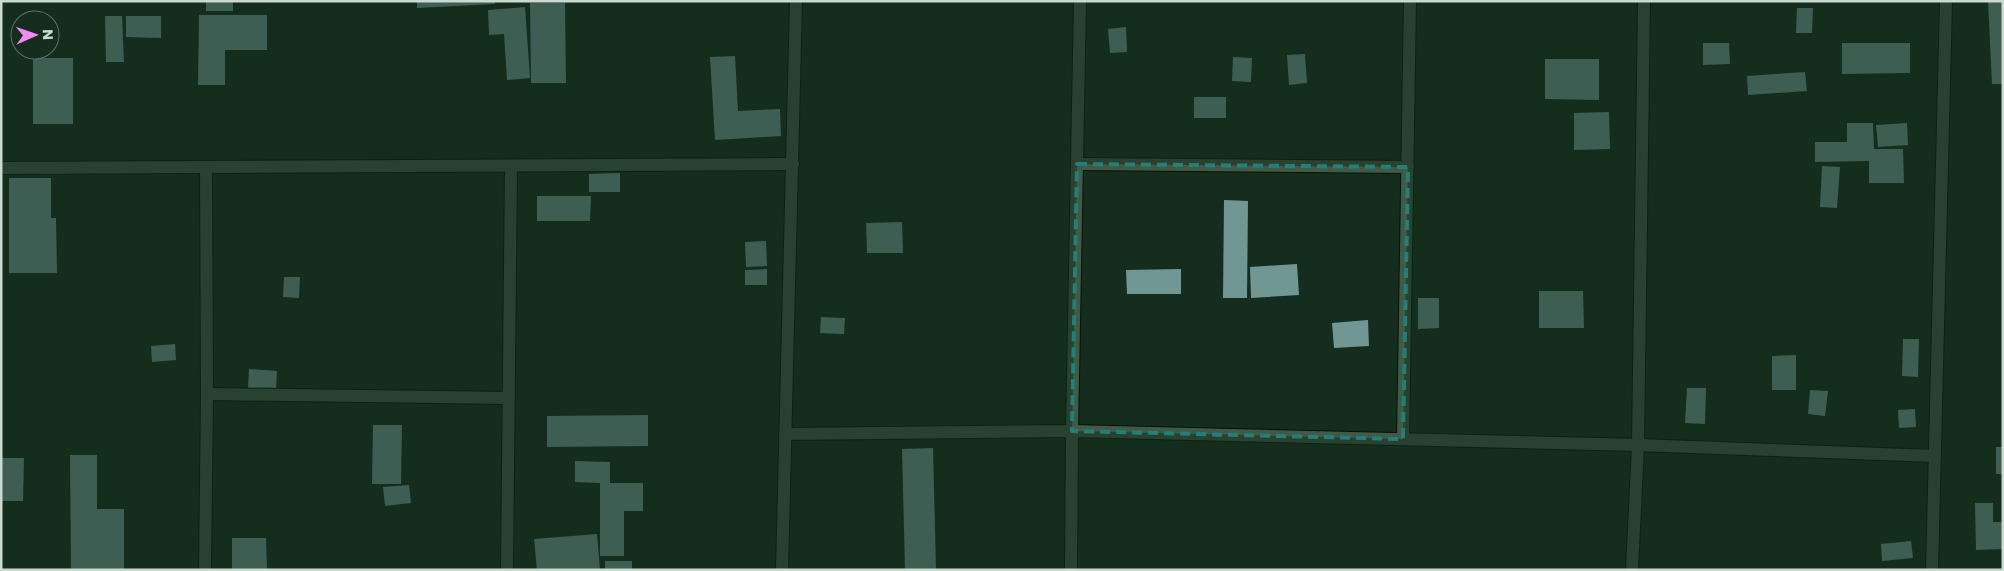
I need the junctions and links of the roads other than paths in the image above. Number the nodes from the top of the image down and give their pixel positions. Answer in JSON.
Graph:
{"nodes":[{"id":1,"x":796,"y":1,"type":"edge"},
{"id":2,"x":1080,"y":1,"type":"edge"},
{"id":3,"x":1410,"y":1,"type":"edge"},
{"id":4,"x":1644,"y":1,"type":"edge"},
{"id":5,"x":1946,"y":1,"type":"edge"},
{"id":6,"x":793,"y":164,"type":"junction"},
{"id":7,"x":1077,"y":164,"type":"junction"},
{"id":8,"x":511,"y":166,"type":"junction"},
{"id":9,"x":206,"y":167,"type":"junction"},
{"id":10,"x":1,"y":168,"type":"edge"},
{"id":11,"x":1408,"y":168,"type":"junction"},
{"id":12,"x":207,"y":394,"type":"junction"},
{"id":13,"x":508,"y":398,"type":"junction"},
{"id":14,"x":1072,"y":431,"type":"junction"},
{"id":15,"x":786,"y":434,"type":"junction"},
{"id":16,"x":1403,"y":439,"type":"junction"},
{"id":17,"x":1638,"y":445,"type":"junction"},
{"id":18,"x":1935,"y":456,"type":"junction"},
{"id":19,"x":205,"y":570,"type":"edge"},
{"id":20,"x":507,"y":570,"type":"edge"},
{"id":21,"x":782,"y":570,"type":"edge"},
{"id":22,"x":1071,"y":570,"type":"edge"},
{"id":23,"x":1632,"y":570,"type":"edge"},
{"id":24,"x":1932,"y":570,"type":"edge"}],
"edges":[{"from":1,"to":6,"type":"street"},
{"from":2,"to":7,"type":"street"},
{"from":3,"to":11,"type":"street"},
{"from":4,"to":17,"type":"street"},
{"from":5,"to":18,"type":"street"},
{"from":6,"to":8,"type":"street"},
{"from":6,"to":15,"type":"street"},
{"from":7,"to":11,"type":"street"},
{"from":7,"to":14,"type":"street"},
{"from":8,"to":9,"type":"street"},
{"from":8,"to":13,"type":"street"},
{"from":9,"to":10,"type":"street"},
{"from":9,"to":12,"type":"street"},
{"from":11,"to":16,"type":"street"},
{"from":12,"to":13,"type":"street"},
{"from":12,"to":19,"type":"street"},
{"from":13,"to":20,"type":"street"},
{"from":14,"to":15,"type":"street"},
{"from":14,"to":16,"type":"street"},
{"from":14,"to":22,"type":"street"},
{"from":15,"to":21,"type":"street"},
{"from":16,"to":17,"type":"street"},
{"from":17,"to":18,"type":"street"},
{"from":17,"to":23,"type":"street"},
{"from":18,"to":24,"type":"street"}]}
